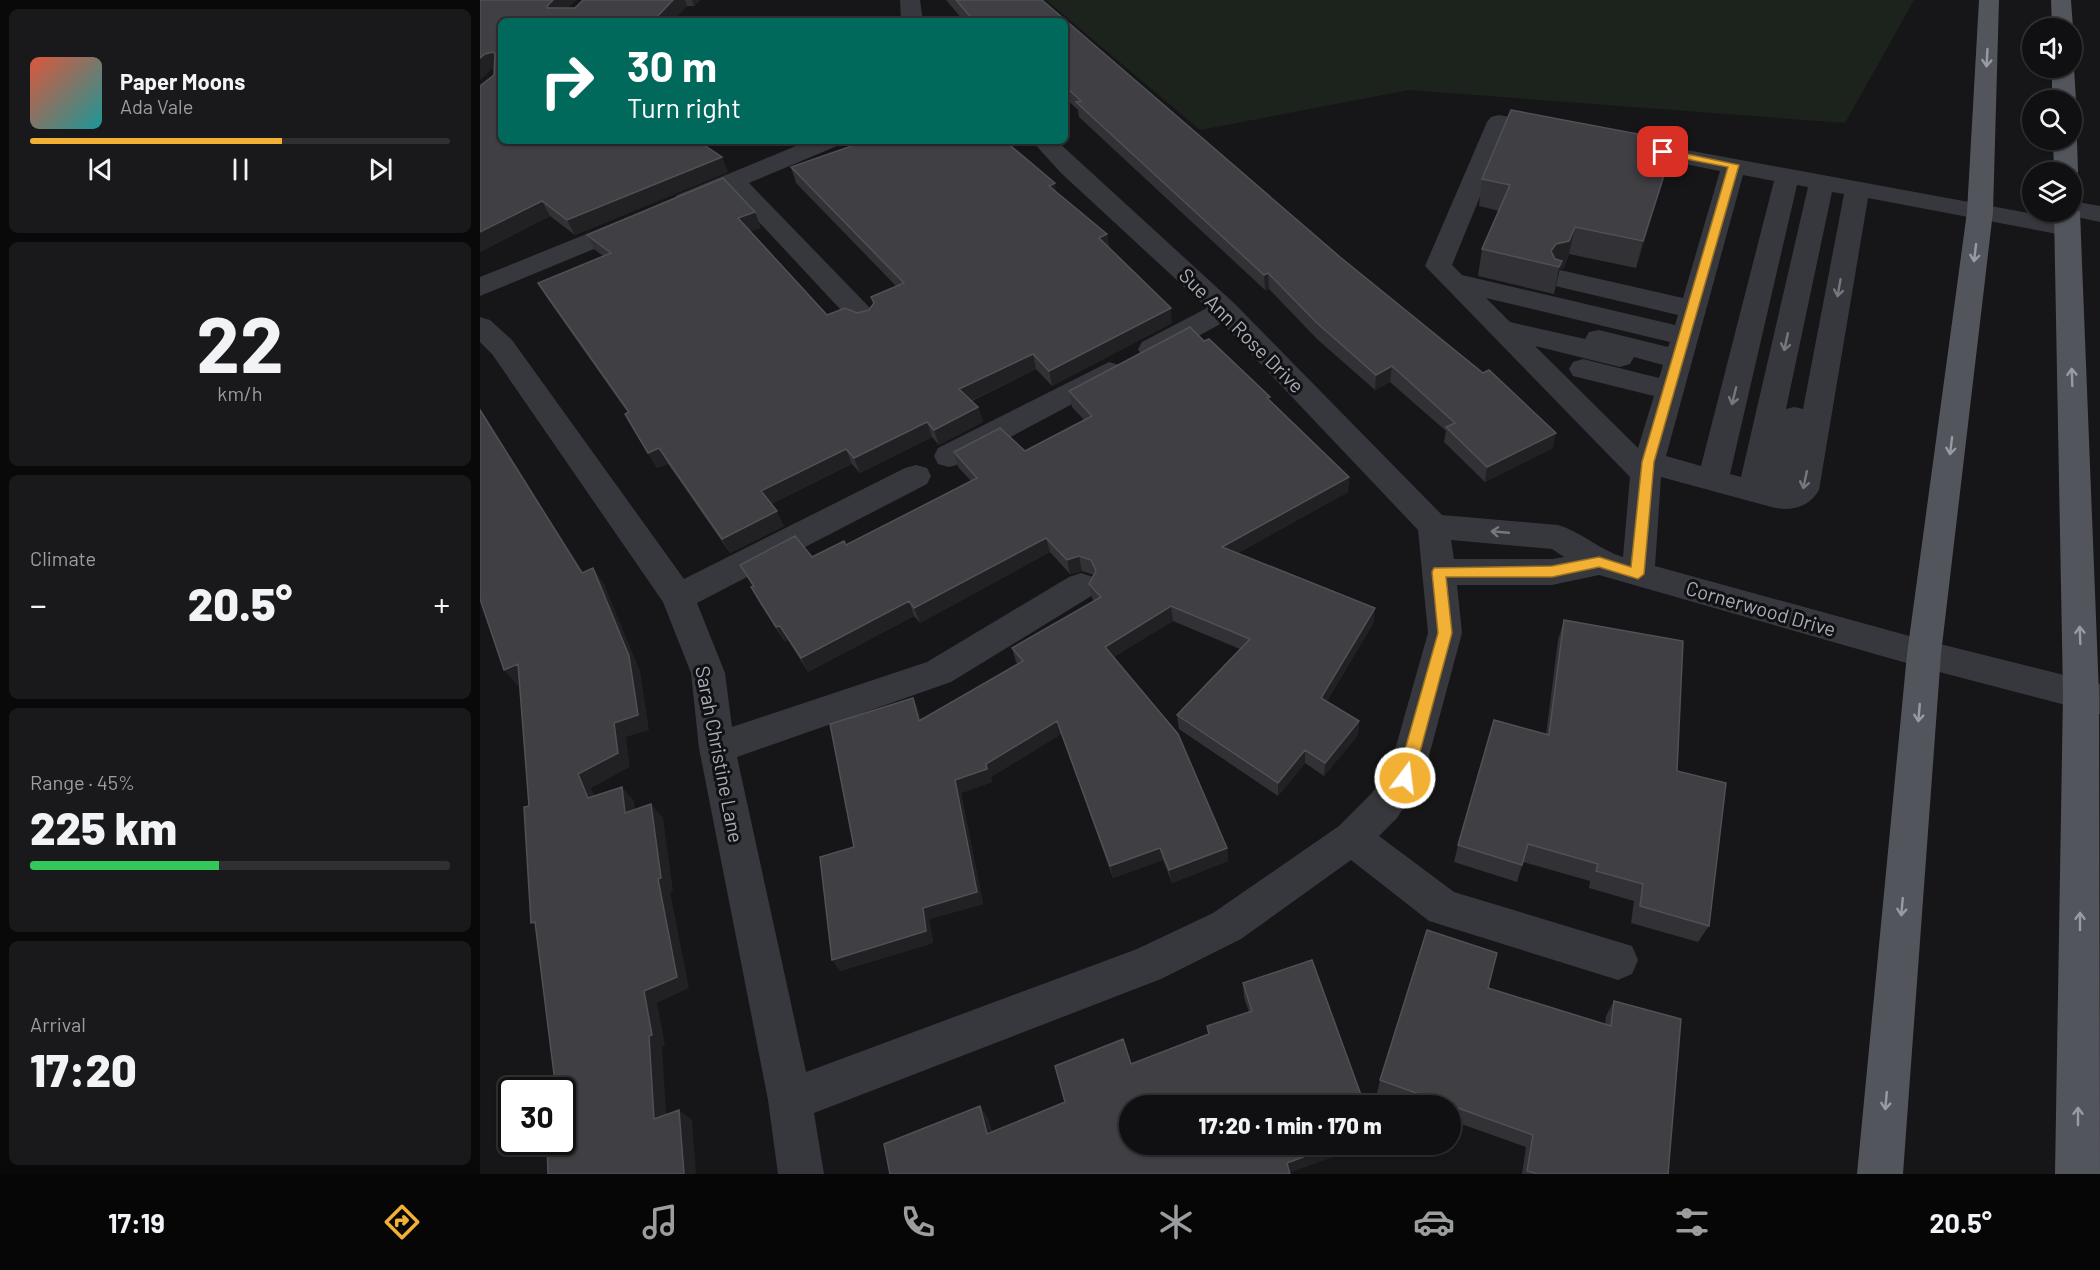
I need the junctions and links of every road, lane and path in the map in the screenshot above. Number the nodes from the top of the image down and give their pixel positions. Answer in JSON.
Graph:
{"nodes":[{"id":1,"x":910,"y":0,"type":"edge"},
{"id":2,"x":1989,"y":0,"type":"edge"},
{"id":3,"x":2061,"y":0,"type":"edge"},
{"id":4,"x":912,"y":18,"type":"edge"},
{"id":5,"x":2062,"y":18,"type":"edge"},
{"id":6,"x":1569,"y":135,"type":"edge"},
{"id":7,"x":1605,"y":141,"type":"edge"},
{"id":8,"x":822,"y":144,"type":"edge"},
{"id":9,"x":1047,"y":144,"type":"edge"},
{"id":10,"x":1734,"y":165,"type":"junction"},
{"id":11,"x":734,"y":181,"type":"junction"},
{"id":12,"x":1821,"y":182,"type":"junction"},
{"id":13,"x":1980,"y":212,"type":"junction"},
{"id":14,"x":2022,"y":214,"type":"edge"},
{"id":15,"x":2100,"y":214,"type":"edge"},
{"id":16,"x":2082,"y":215,"type":"edge"},
{"id":17,"x":2069,"y":222,"type":"edge"},
{"id":18,"x":1559,"y":279,"type":"edge"},
{"id":19,"x":480,"y":287,"type":"edge"},
{"id":20,"x":1225,"y":310,"type":"junction"},
{"id":21,"x":863,"y":317,"type":"edge"},
{"id":22,"x":480,"y":326,"type":"edge"},
{"id":23,"x":1499,"y":326,"type":"junction"},
{"id":24,"x":1679,"y":351,"type":"junction"},
{"id":25,"x":949,"y":456,"type":"dead end"},
{"id":26,"x":1647,"y":468,"type":"junction"},
{"id":27,"x":916,"y":476,"type":"dead end"},
{"id":28,"x":1744,"y":489,"type":"junction"},
{"id":29,"x":1434,"y":526,"type":"junction"},
{"id":30,"x":1599,"y":562,"type":"junction"},
{"id":31,"x":1439,"y":572,"type":"junction"},
{"id":32,"x":1638,"y":574,"type":"junction"},
{"id":33,"x":1081,"y":586,"type":"dead end"},
{"id":34,"x":678,"y":597,"type":"junction"},
{"id":35,"x":1924,"y":654,"type":"junction"},
{"id":36,"x":2091,"y":696,"type":"edge"},
{"id":37,"x":717,"y":748,"type":"junction"},
{"id":38,"x":1352,"y":838,"type":"junction"},
{"id":39,"x":1618,"y":960,"type":"dead end"},
{"id":40,"x":790,"y":1100,"type":"junction"},
{"id":41,"x":801,"y":1174,"type":"edge"},
{"id":42,"x":1880,"y":1174,"type":"edge"},
{"id":43,"x":2078,"y":1174,"type":"edge"}],
"edges":[{"from":1,"to":4,"type":"street"},
{"from":2,"to":13,"type":"main road","one_way":true},
{"from":3,"to":5,"type":"main road"},
{"from":6,"to":23,"type":"street"},
{"from":7,"to":10,"type":"street"},
{"from":8,"to":11,"type":"street"},
{"from":9,"to":20,"type":"street","name":"Sue Ann Rose Drive"},
{"from":10,"to":12,"type":"street"},
{"from":10,"to":24,"type":"street"},
{"from":11,"to":19,"type":"street"},
{"from":11,"to":21,"type":"street"},
{"from":12,"to":13,"type":"street"},
{"from":12,"to":28,"type":"street","one_way":true},
{"from":12,"to":28,"type":"street","one_way":true},
{"from":12,"to":28,"type":"street","one_way":true},
{"from":13,"to":14,"type":"street"},
{"from":13,"to":35,"type":"main road","one_way":true},
{"from":15,"to":16,"type":"street"},
{"from":36,"to":17,"type":"main road","one_way":true},
{"from":18,"to":24,"type":"street"},
{"from":20,"to":25,"type":"street"},
{"from":20,"to":29,"type":"street","name":"Sue Ann Rose Drive"},
{"from":22,"to":34,"type":"street","name":"Sarah Christine Lane"},
{"from":23,"to":24,"type":"street"},
{"from":23,"to":24,"type":"street"},
{"from":23,"to":24,"type":"street"},
{"from":23,"to":24,"type":"street"},
{"from":23,"to":26,"type":"street"},
{"from":24,"to":26,"type":"street"},
{"from":26,"to":28,"type":"street"},
{"from":26,"to":32,"type":"street"},
{"from":27,"to":34,"type":"street"},
{"from":30,"to":29,"type":"street","one_way":true},
{"from":29,"to":31,"type":"street"},
{"from":30,"to":31,"type":"street"},
{"from":30,"to":32,"type":"street","name":"Cornerwood Drive"},
{"from":31,"to":38,"type":"street"},
{"from":32,"to":35,"type":"street","name":"Cornerwood Drive"},
{"from":33,"to":37,"type":"street"},
{"from":34,"to":37,"type":"street","name":"Sarah Christine Lane"},
{"from":35,"to":36,"type":"street","name":"Cornerwood Drive"},
{"from":35,"to":42,"type":"main road","one_way":true},
{"from":43,"to":36,"type":"main road","one_way":true},
{"from":37,"to":40,"type":"street","name":"Sarah Christine Lane"},
{"from":38,"to":39,"type":"street"},
{"from":38,"to":40,"type":"street"},
{"from":40,"to":41,"type":"street","name":"Sarah Christine Lane"}]}
